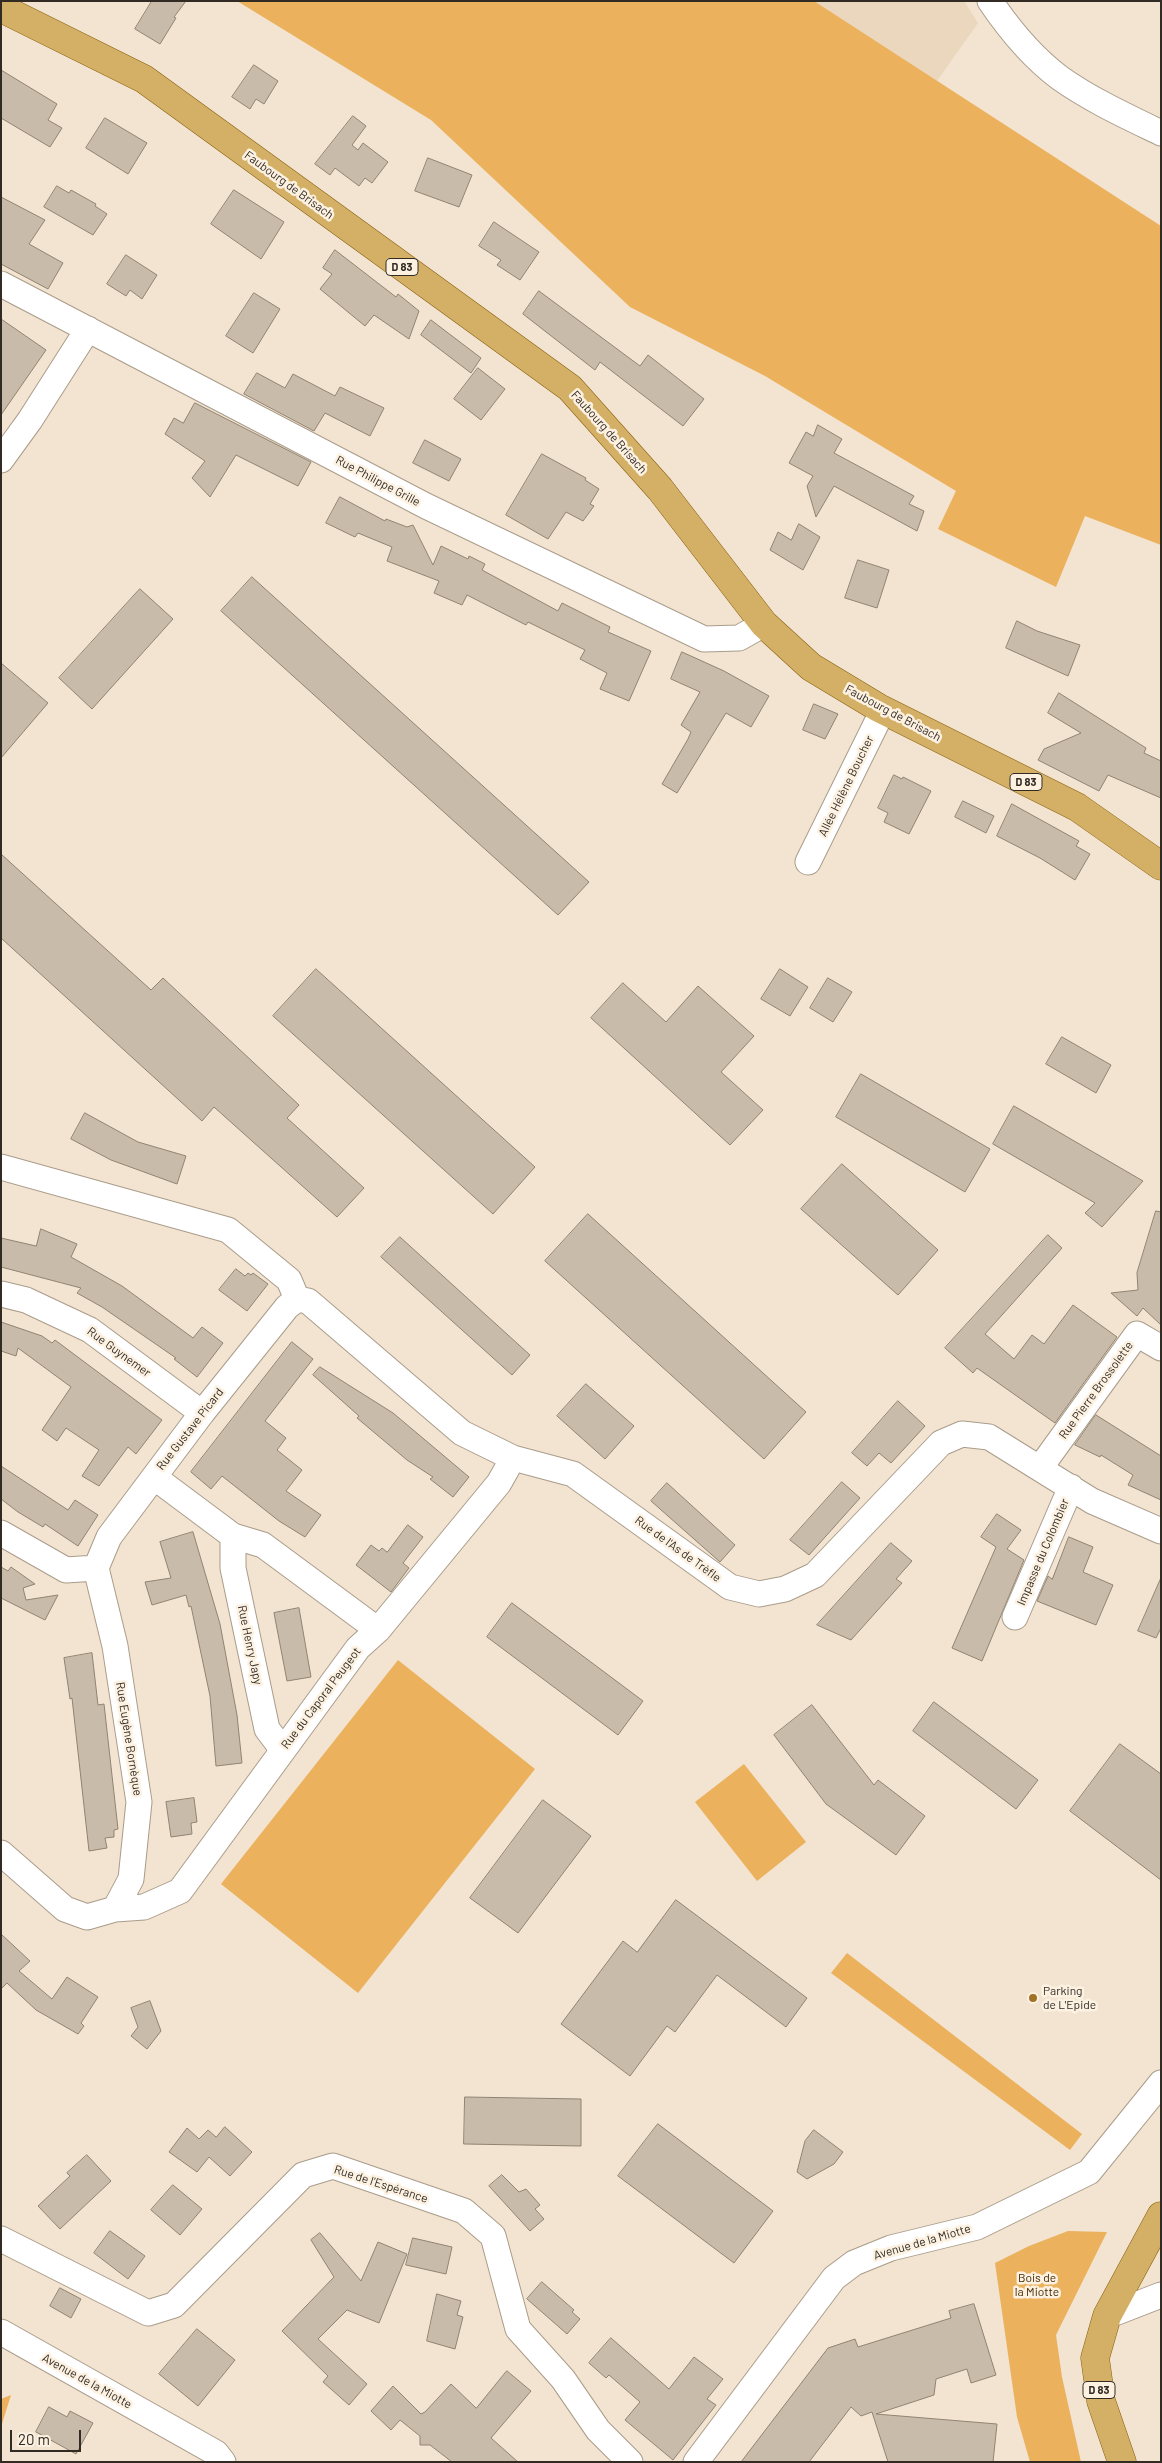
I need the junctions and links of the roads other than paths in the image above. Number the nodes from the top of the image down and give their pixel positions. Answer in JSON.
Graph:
{"nodes":[{"id":1,"x":990,"y":1,"type":"edge"},
{"id":2,"x":1,"y":8,"type":"edge"},
{"id":3,"x":1161,"y":133,"type":"edge"},
{"id":4,"x":1,"y":284,"type":"edge"},
{"id":5,"x":88,"y":329,"type":"junction"},
{"id":6,"x":1,"y":460,"type":"edge"},
{"id":7,"x":764,"y":624,"type":"junction"},
{"id":8,"x":883,"y":710,"type":"junction"},
{"id":9,"x":808,"y":862,"type":"dead end"},
{"id":10,"x":1161,"y":866,"type":"edge"},
{"id":11,"x":1,"y":1167,"type":"edge"},
{"id":12,"x":1,"y":1294,"type":"edge"},
{"id":13,"x":297,"y":1299,"type":"junction"},
{"id":14,"x":1161,"y":1348,"type":"edge"},
{"id":15,"x":202,"y":1413,"type":"junction"},
{"id":16,"x":513,"y":1458,"type":"junction"},
{"id":17,"x":1040,"y":1468,"type":"junction"},
{"id":18,"x":154,"y":1478,"type":"junction"},
{"id":19,"x":1071,"y":1487,"type":"junction"},
{"id":20,"x":1161,"y":1531,"type":"edge"},
{"id":21,"x":1,"y":1533,"type":"edge"},
{"id":22,"x":233,"y":1536,"type":"junction"},
{"id":23,"x":96,"y":1568,"type":"junction"},
{"id":24,"x":1015,"y":1617,"type":"dead end"},
{"id":25,"x":378,"y":1630,"type":"junction"},
{"id":26,"x":282,"y":1750,"type":"junction"},
{"id":27,"x":1,"y":1853,"type":"edge"},
{"id":28,"x":115,"y":1909,"type":"junction"},
{"id":29,"x":1161,"y":2082,"type":"edge"},
{"id":30,"x":1161,"y":2216,"type":"edge"},
{"id":31,"x":1,"y":2239,"type":"edge"},
{"id":32,"x":1161,"y":2295,"type":"edge"},
{"id":33,"x":1107,"y":2316,"type":"junction"},
{"id":34,"x":1,"y":2332,"type":"edge"},
{"id":35,"x":223,"y":2462,"type":"edge"},
{"id":36,"x":630,"y":2462,"type":"edge"},
{"id":37,"x":696,"y":2462,"type":"edge"},
{"id":38,"x":1122,"y":2462,"type":"edge"}],
"edges":[{"from":1,"to":3,"type":"street"},
{"from":2,"to":7,"type":"main road","name":"Faubourg de Brisach","number":"D 83"},
{"from":4,"to":5,"type":"street","name":"Rue Philippe Grille"},
{"from":5,"to":6,"type":"street"},
{"from":5,"to":7,"type":"street","name":"Rue Philippe Grille"},
{"from":7,"to":8,"type":"main road","name":"Faubourg de Brisach","number":"D 83"},
{"from":8,"to":9,"type":"street","name":"Allée Hélène Boucher"},
{"from":8,"to":10,"type":"main road","name":"Faubourg de Brisach","number":"D 83"},
{"from":11,"to":13,"type":"street"},
{"from":12,"to":15,"type":"street","name":"Rue Guynemer"},
{"from":13,"to":15,"type":"street","name":"Rue Gustave Picard"},
{"from":13,"to":16,"type":"street","name":"Rue de l'As de Trèfle"},
{"from":14,"to":17,"type":"street","name":"Rue Pierre Brossolette"},
{"from":15,"to":18,"type":"street","name":"Rue Gustave Picard"},
{"from":16,"to":17,"type":"street","name":"Rue de l'As de Trèfle"},
{"from":16,"to":25,"type":"street","name":"Rue du Caporal Peugeot"},
{"from":17,"to":19,"type":"street","name":"Rue de l'As de Trèfle"},
{"from":18,"to":22,"type":"street"},
{"from":18,"to":23,"type":"street","name":"Rue Gustave Picard"},
{"from":19,"to":20,"type":"street","name":"Rue de l'As de Trèfle"},
{"from":19,"to":24,"type":"street","name":"Impasse du Colombier"},
{"from":21,"to":23,"type":"street"},
{"from":22,"to":25,"type":"street"},
{"from":22,"to":26,"type":"street","name":"Rue Henry Japy"},
{"from":23,"to":28,"type":"street","name":"Rue Eugène Bornèque"},
{"from":25,"to":26,"type":"street","name":"Rue du Caporal Peugeot"},
{"from":26,"to":28,"type":"street","name":"Rue du Caporal Peugeot"},
{"from":27,"to":28,"type":"street","name":"Rue du Caporal Peugeot"},
{"from":29,"to":37,"type":"street","name":"Avenue de la Miotte"},
{"from":30,"to":33,"type":"main road","number":"D 83"},
{"from":31,"to":36,"type":"street","name":"Rue de l'Espérance"},
{"from":32,"to":33,"type":"street"},
{"from":33,"to":38,"type":"main road","number":"D 83"},
{"from":34,"to":35,"type":"street","name":"Avenue de la Miotte"}]}
